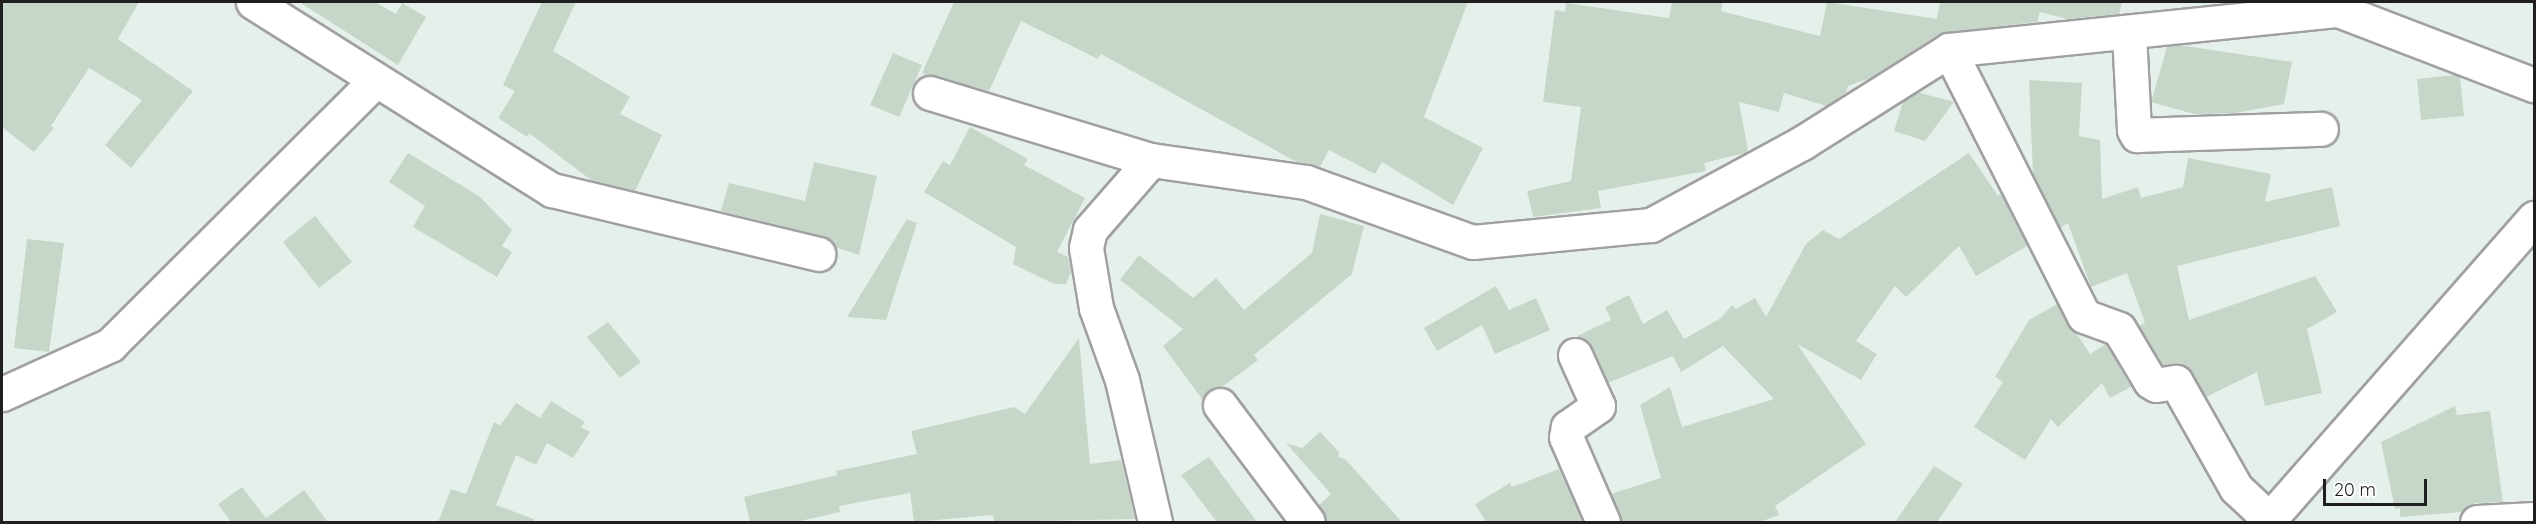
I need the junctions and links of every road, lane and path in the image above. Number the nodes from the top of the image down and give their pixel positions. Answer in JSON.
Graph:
{"nodes":[{"id":1,"x":253,"y":2,"type":"edge"},
{"id":2,"x":2327,"y":6,"type":"edge"},
{"id":3,"x":2129,"y":34,"type":"junction"},
{"id":4,"x":1949,"y":50,"type":"junction"},
{"id":5,"x":375,"y":80,"type":"junction"},
{"id":6,"x":2535,"y":85,"type":"edge"},
{"id":7,"x":930,"y":93,"type":"dead end"},
{"id":8,"x":2321,"y":129,"type":"dead end"},
{"id":9,"x":1151,"y":160,"type":"junction"},
{"id":10,"x":2535,"y":218,"type":"edge"},
{"id":11,"x":818,"y":254,"type":"dead end"},
{"id":12,"x":1575,"y":355,"type":"dead end"},
{"id":13,"x":2,"y":394,"type":"edge"},
{"id":14,"x":1220,"y":405,"type":"dead end"},
{"id":15,"x":2535,"y":519,"type":"edge"},
{"id":16,"x":2268,"y":521,"type":"edge"},
{"id":17,"x":1155,"y":522,"type":"edge"},
{"id":18,"x":1308,"y":522,"type":"edge"},
{"id":19,"x":1603,"y":522,"type":"edge"},
{"id":20,"x":2477,"y":522,"type":"edge"}],
"edges":[{"from":1,"to":5,"type":"street"},
{"from":2,"to":3,"type":"street"},
{"from":2,"to":6,"type":"street"},
{"from":3,"to":4,"type":"street"},
{"from":3,"to":8,"type":"street"},
{"from":4,"to":9,"type":"street"},
{"from":4,"to":16,"type":"street"},
{"from":5,"to":11,"type":"street"},
{"from":5,"to":13,"type":"street"},
{"from":7,"to":9,"type":"street"},
{"from":9,"to":17,"type":"street"},
{"from":10,"to":16,"type":"street"},
{"from":12,"to":19,"type":"street"},
{"from":14,"to":18,"type":"street"},
{"from":15,"to":20,"type":"street"}]}
